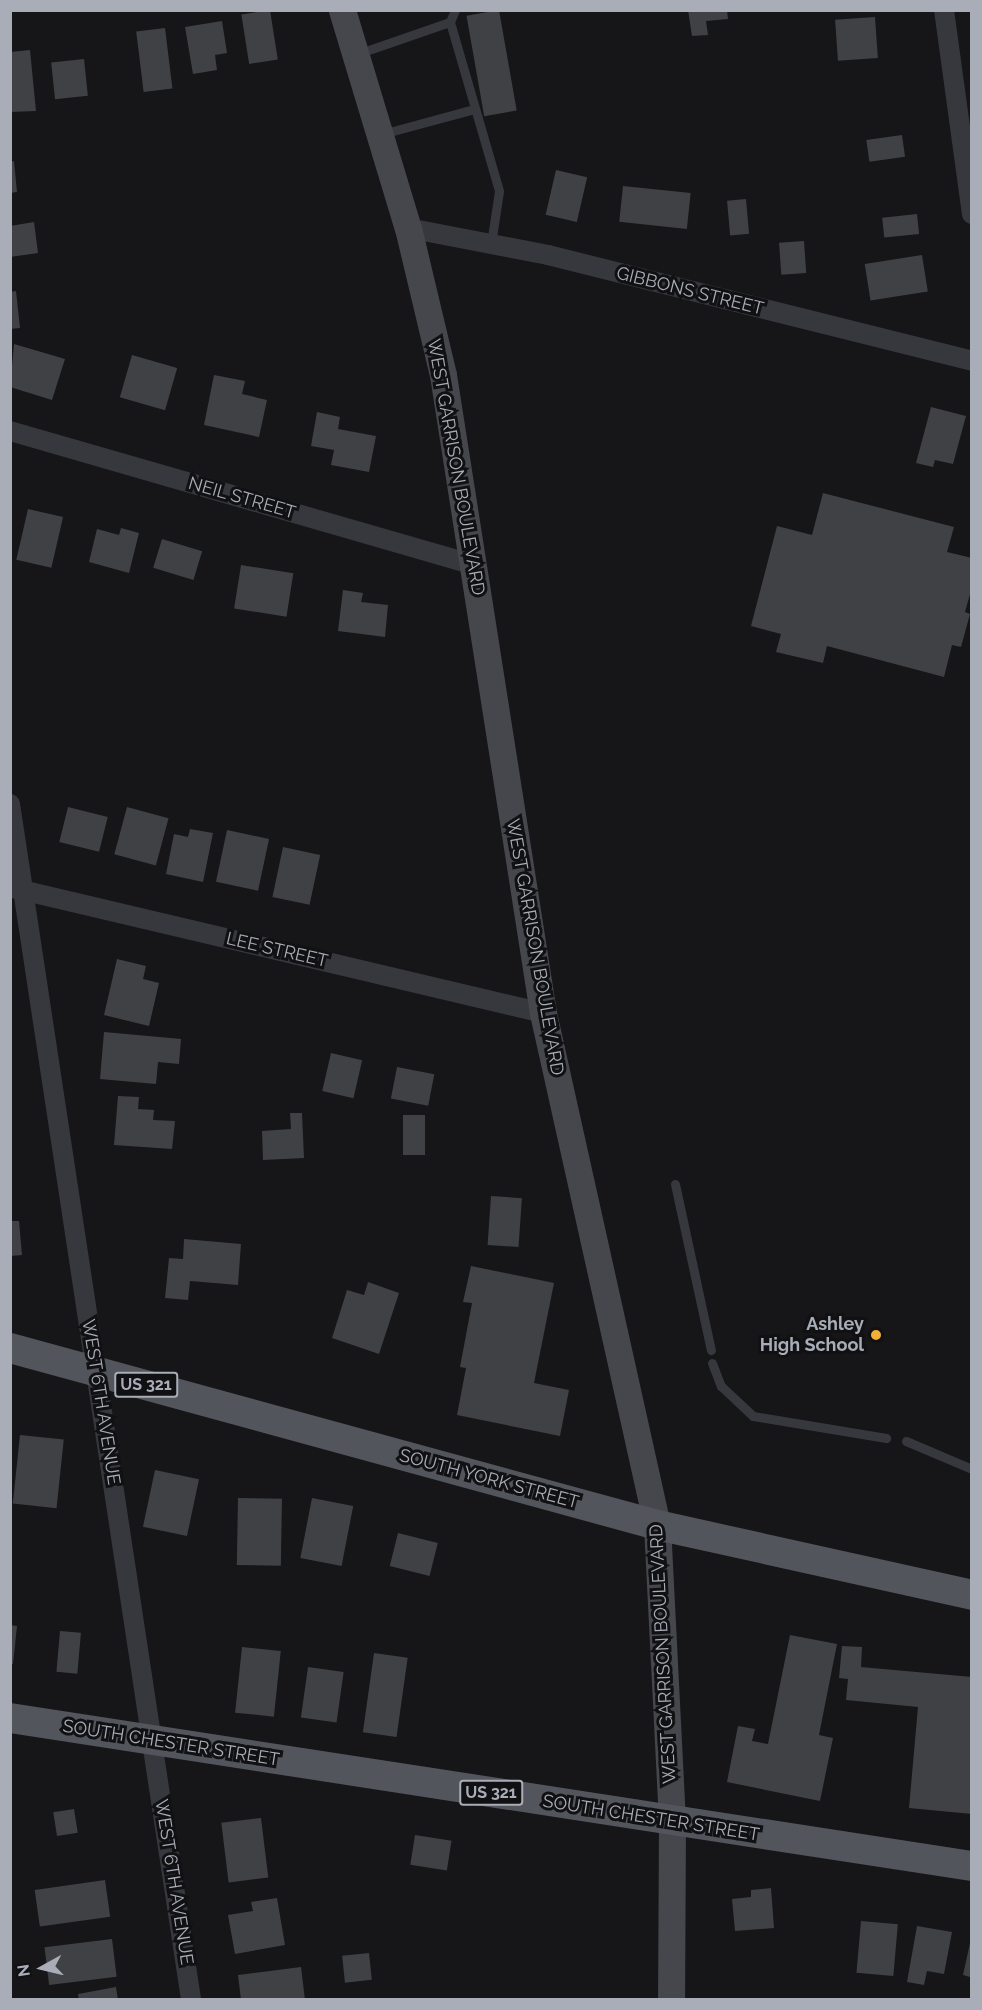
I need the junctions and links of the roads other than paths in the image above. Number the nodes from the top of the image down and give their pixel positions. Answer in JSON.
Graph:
{"nodes":[{"id":1,"x":342,"y":10,"type":"edge"},
{"id":2,"x":455,"y":10,"type":"edge"},
{"id":3,"x":944,"y":10,"type":"edge"},
{"id":4,"x":450,"y":22,"type":"junction"},
{"id":5,"x":355,"y":55,"type":"junction"},
{"id":6,"x":474,"y":109,"type":"junction"},
{"id":7,"x":379,"y":134,"type":"junction"},
{"id":8,"x":972,"y":214,"type":"edge"},
{"id":9,"x":408,"y":228,"type":"junction"},
{"id":10,"x":490,"y":244,"type":"junction"},
{"id":11,"x":972,"y":361,"type":"edge"},
{"id":12,"x":10,"y":431,"type":"edge"},
{"id":13,"x":473,"y":565,"type":"junction"},
{"id":14,"x":10,"y":804,"type":"edge"},
{"id":15,"x":17,"y":889,"type":"edge"},
{"id":16,"x":543,"y":1013,"type":"junction"},
{"id":17,"x":675,"y":1184,"type":"dead end"},
{"id":18,"x":10,"y":1348,"type":"edge"},
{"id":19,"x":711,"y":1350,"type":"dead end"},
{"id":20,"x":712,"y":1363,"type":"dead end"},
{"id":21,"x":96,"y":1371,"type":"junction"},
{"id":22,"x":886,"y":1438,"type":"dead end"},
{"id":23,"x":906,"y":1441,"type":"dead end"},
{"id":24,"x":972,"y":1469,"type":"edge"},
{"id":25,"x":657,"y":1525,"type":"junction"},
{"id":26,"x":972,"y":1595,"type":"edge"},
{"id":27,"x":10,"y":1718,"type":"edge"},
{"id":28,"x":152,"y":1740,"type":"junction"},
{"id":29,"x":672,"y":1821,"type":"junction"},
{"id":30,"x":972,"y":1866,"type":"edge"},
{"id":31,"x":191,"y":2000,"type":"edge"},
{"id":32,"x":671,"y":2000,"type":"edge"}],
"edges":[{"from":1,"to":5,"type":"main road","name":"WEST GARRISON BOULEVARD"},
{"from":2,"to":4,"type":"lane"},
{"from":3,"to":8,"type":"street"},
{"from":4,"to":5,"type":"lane"},
{"from":4,"to":6,"type":"lane"},
{"from":5,"to":7,"type":"main road","name":"WEST GARRISON BOULEVARD"},
{"from":6,"to":7,"type":"lane"},
{"from":6,"to":10,"type":"lane"},
{"from":7,"to":9,"type":"main road","name":"WEST GARRISON BOULEVARD"},
{"from":9,"to":10,"type":"street","name":"GIBBONS STREET"},
{"from":9,"to":13,"type":"main road","name":"WEST GARRISON BOULEVARD"},
{"from":10,"to":11,"type":"street","name":"GIBBONS STREET"},
{"from":12,"to":13,"type":"street","name":"NEIL STREET"},
{"from":13,"to":16,"type":"main road","name":"WEST GARRISON BOULEVARD"},
{"from":14,"to":15,"type":"street","name":"WEST 6TH AVENUE"},
{"from":15,"to":16,"type":"street","name":"LEE STREET"},
{"from":15,"to":21,"type":"street","name":"WEST 6TH AVENUE"},
{"from":16,"to":25,"type":"main road","name":"WEST GARRISON BOULEVARD"},
{"from":17,"to":19,"type":"lane"},
{"from":18,"to":21,"type":"main road","name":"SOUTH YORK STREET","number":"US 321"},
{"from":20,"to":22,"type":"lane"},
{"from":21,"to":25,"type":"main road","name":"SOUTH YORK STREET","number":"US 321"},
{"from":21,"to":28,"type":"street","name":"WEST 6TH AVENUE"},
{"from":23,"to":24,"type":"lane"},
{"from":25,"to":26,"type":"main road","name":"SOUTH YORK STREET","number":"US 321"},
{"from":25,"to":29,"type":"main road","name":"WEST GARRISON BOULEVARD"},
{"from":27,"to":28,"type":"main road","name":"SOUTH CHESTER STREET","number":"US 321"},
{"from":28,"to":29,"type":"main road","name":"SOUTH CHESTER STREET","number":"US 321"},
{"from":28,"to":31,"type":"street","name":"WEST 6TH AVENUE"},
{"from":29,"to":30,"type":"main road","name":"SOUTH CHESTER STREET","number":"US 321"},
{"from":29,"to":32,"type":"main road","name":"WEST GARRISON BOULEVARD"}]}
